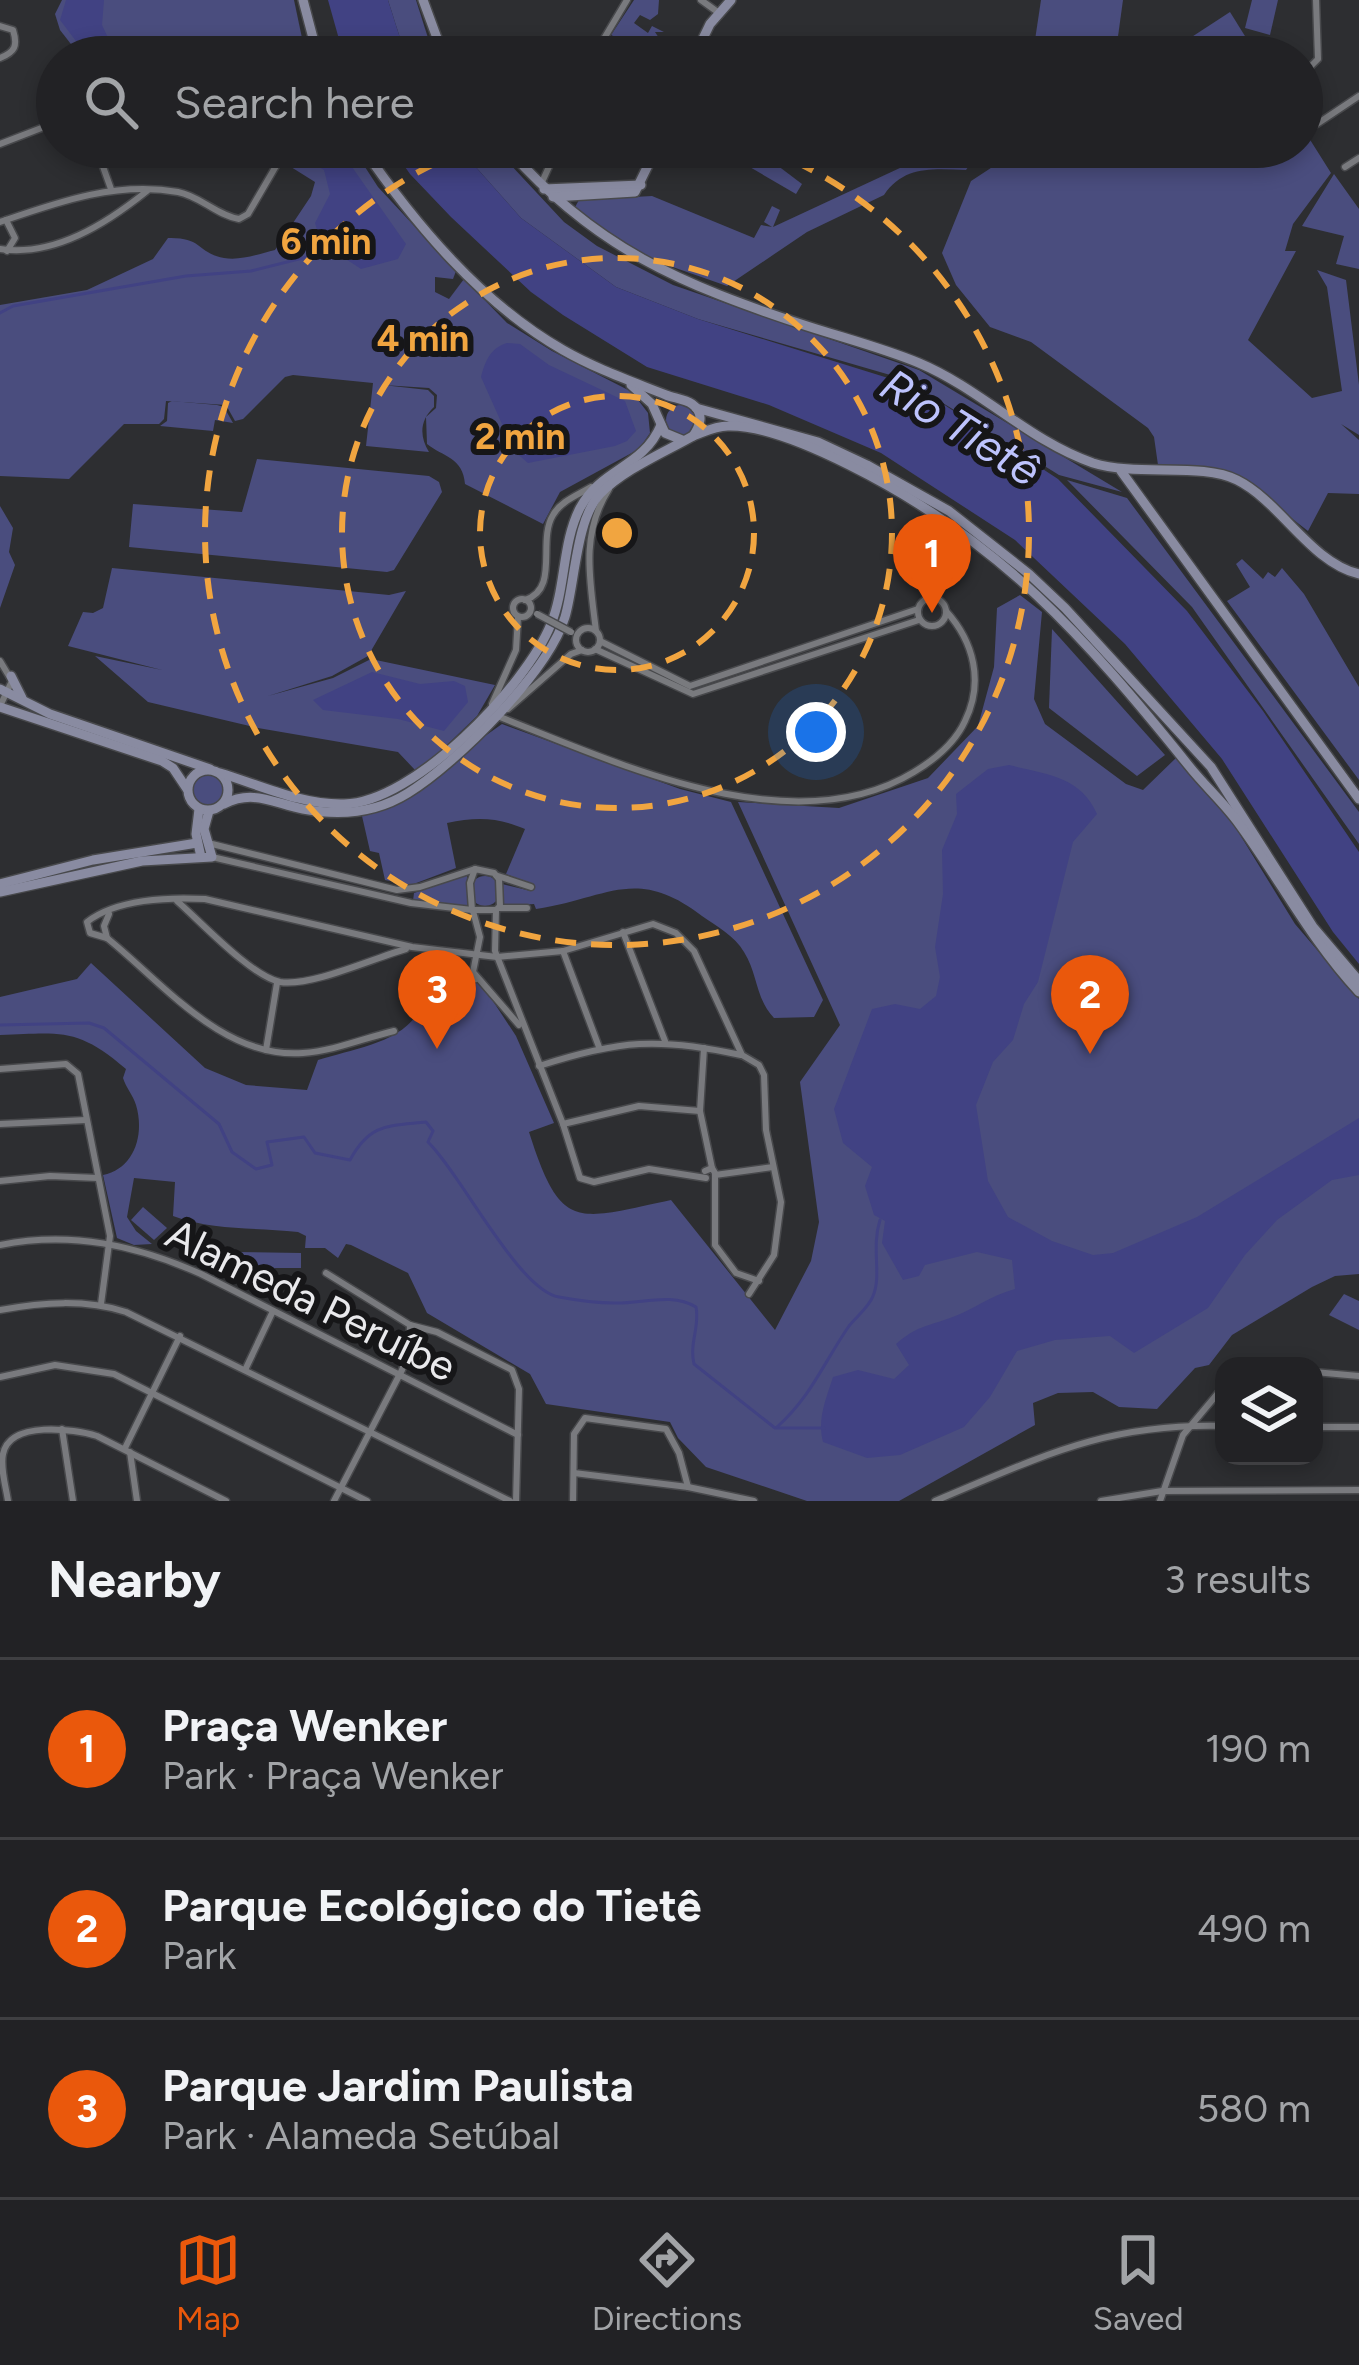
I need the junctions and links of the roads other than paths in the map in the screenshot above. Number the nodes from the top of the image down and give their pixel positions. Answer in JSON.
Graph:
{"nodes":[{"id":1,"x":303,"y":0,"type":"edge"},
{"id":2,"x":424,"y":0,"type":"edge"},
{"id":3,"x":627,"y":0,"type":"edge"},
{"id":4,"x":700,"y":0,"type":"edge"},
{"id":5,"x":731,"y":0,"type":"edge"},
{"id":6,"x":1316,"y":0,"type":"edge"},
{"id":7,"x":719,"y":13,"type":"junction"},
{"id":8,"x":0,"y":26,"type":"edge"},
{"id":9,"x":312,"y":36,"type":"edge"},
{"id":10,"x":437,"y":36,"type":"edge"},
{"id":11,"x":606,"y":36,"type":"edge"},
{"id":12,"x":703,"y":36,"type":"edge"},
{"id":13,"x":1317,"y":36,"type":"edge"},
{"id":14,"x":0,"y":58,"type":"edge"},
{"id":15,"x":1359,"y":96,"type":"edge"},
{"id":16,"x":1323,"y":120,"type":"edge"},
{"id":17,"x":36,"y":130,"type":"edge"},
{"id":18,"x":0,"y":144,"type":"edge"},
{"id":19,"x":1359,"y":158,"type":"edge"},
{"id":20,"x":1345,"y":167,"type":"dead end"},
{"id":21,"x":104,"y":168,"type":"edge"},
{"id":22,"x":275,"y":168,"type":"edge"},
{"id":23,"x":378,"y":168,"type":"edge"},
{"id":24,"x":525,"y":168,"type":"edge"},
{"id":25,"x":552,"y":168,"type":"edge"},
{"id":26,"x":648,"y":168,"type":"edge"},
{"id":27,"x":640,"y":185,"type":"junction"},
{"id":28,"x":112,"y":189,"type":"junction"},
{"id":29,"x":545,"y":190,"type":"junction"},
{"id":30,"x":147,"y":191,"type":"junction"},
{"id":31,"x":565,"y":192,"type":"junction"},
{"id":32,"x":579,"y":195,"type":"junction"},
{"id":33,"x":569,"y":213,"type":"junction"},
{"id":34,"x":3,"y":222,"type":"edge"},
{"id":35,"x":4,"y":250,"type":"edge"},
{"id":36,"x":621,"y":378,"type":"junction"},
{"id":37,"x":679,"y":400,"type":"junction"},
{"id":38,"x":696,"y":408,"type":"junction"},
{"id":39,"x":660,"y":424,"type":"junction"},
{"id":40,"x":690,"y":437,"type":"junction"},
{"id":41,"x":1099,"y":465,"type":"junction"},
{"id":42,"x":1121,"y":471,"type":"junction"},
{"id":43,"x":1141,"y":471,"type":"junction"},
{"id":44,"x":614,"y":483,"type":"junction"},
{"id":45,"x":595,"y":486,"type":"junction"},
{"id":46,"x":1138,"y":497,"type":"junction"},
{"id":47,"x":1359,"y":574,"type":"edge"},
{"id":48,"x":525,"y":600,"type":"junction"},
{"id":49,"x":918,"y":609,"type":"junction"},
{"id":50,"x":946,"y":611,"type":"junction"},
{"id":51,"x":534,"y":612,"type":"junction"},
{"id":52,"x":518,"y":617,"type":"junction"},
{"id":53,"x":919,"y":620,"type":"junction"},
{"id":54,"x":938,"y":625,"type":"junction"},
{"id":55,"x":596,"y":631,"type":"junction"},
{"id":56,"x":575,"y":632,"type":"junction"},
{"id":57,"x":964,"y":635,"type":"junction"},
{"id":58,"x":597,"y":645,"type":"junction"},
{"id":59,"x":583,"y":650,"type":"junction"},
{"id":60,"x":0,"y":661,"type":"edge"},
{"id":61,"x":11,"y":676,"type":"junction"},
{"id":62,"x":4,"y":691,"type":"edge"},
{"id":63,"x":26,"y":703,"type":"junction"},
{"id":64,"x":0,"y":706,"type":"edge"},
{"id":65,"x":493,"y":716,"type":"junction"},
{"id":66,"x":1189,"y":742,"type":"junction"},
{"id":67,"x":1177,"y":749,"type":"junction"},
{"id":68,"x":1211,"y":767,"type":"junction"},
{"id":69,"x":215,"y":771,"type":"junction"},
{"id":70,"x":1199,"y":778,"type":"junction"},
{"id":71,"x":187,"y":789,"type":"junction"},
{"id":72,"x":1359,"y":799,"type":"edge"},
{"id":73,"x":224,"y":803,"type":"junction"},
{"id":74,"x":204,"y":810,"type":"junction"},
{"id":75,"x":202,"y":843,"type":"junction"},
{"id":76,"x":206,"y":857,"type":"junction"},
{"id":77,"x":476,"y":869,"type":"junction"},
{"id":78,"x":498,"y":876,"type":"junction"},
{"id":79,"x":531,"y":887,"type":"dead end"},
{"id":80,"x":0,"y":888,"type":"edge"},
{"id":81,"x":174,"y":898,"type":"junction"},
{"id":82,"x":205,"y":899,"type":"junction"},
{"id":83,"x":527,"y":908,"type":"dead end"},
{"id":84,"x":497,"y":909,"type":"junction"},
{"id":85,"x":113,"y":910,"type":"junction"},
{"id":86,"x":472,"y":911,"type":"junction"},
{"id":87,"x":199,"y":920,"type":"junction"},
{"id":88,"x":495,"y":928,"type":"junction"},
{"id":89,"x":480,"y":929,"type":"junction"},
{"id":90,"x":623,"y":932,"type":"junction"},
{"id":91,"x":107,"y":938,"type":"junction"},
{"id":92,"x":369,"y":938,"type":"junction"},
{"id":93,"x":416,"y":948,"type":"junction"},
{"id":94,"x":563,"y":951,"type":"junction"},
{"id":95,"x":477,"y":956,"type":"junction"},
{"id":96,"x":497,"y":957,"type":"junction"},
{"id":97,"x":371,"y":958,"type":"junction"},
{"id":98,"x":505,"y":975,"type":"junction"},
{"id":99,"x":476,"y":979,"type":"junction"},
{"id":100,"x":278,"y":981,"type":"junction"},
{"id":101,"x":1359,"y":981,"type":"edge"},
{"id":102,"x":488,"y":987,"type":"junction"},
{"id":103,"x":1359,"y":992,"type":"edge"},
{"id":104,"x":513,"y":1010,"type":"junction"},
{"id":105,"x":394,"y":1031,"type":"dead end"},
{"id":106,"x":734,"y":1039,"type":"junction"},
{"id":107,"x":665,"y":1041,"type":"junction"},
{"id":108,"x":599,"y":1047,"type":"junction"},
{"id":109,"x":704,"y":1048,"type":"junction"},
{"id":110,"x":266,"y":1050,"type":"junction"},
{"id":111,"x":724,"y":1051,"type":"junction"},
{"id":112,"x":742,"y":1055,"type":"junction"},
{"id":113,"x":539,"y":1066,"type":"junction"},
{"id":114,"x":0,"y":1069,"type":"edge"},
{"id":115,"x":700,"y":1111,"type":"junction"},
{"id":116,"x":87,"y":1120,"type":"junction"},
{"id":117,"x":0,"y":1124,"type":"edge"},
{"id":118,"x":563,"y":1124,"type":"junction"},
{"id":119,"x":772,"y":1167,"type":"junction"},
{"id":120,"x":710,"y":1173,"type":"junction"},
{"id":121,"x":98,"y":1178,"type":"junction"},
{"id":122,"x":0,"y":1181,"type":"edge"},
{"id":123,"x":110,"y":1243,"type":"junction"},
{"id":124,"x":0,"y":1245,"type":"edge"},
{"id":125,"x":326,"y":1273,"type":"dead end"},
{"id":126,"x":759,"y":1281,"type":"junction"},
{"id":127,"x":749,"y":1294,"type":"dead end"},
{"id":128,"x":101,"y":1304,"type":"junction"},
{"id":129,"x":0,"y":1310,"type":"edge"},
{"id":130,"x":272,"y":1312,"type":"junction"},
{"id":131,"x":410,"y":1325,"type":"junction"},
{"id":132,"x":180,"y":1336,"type":"junction"},
{"id":133,"x":246,"y":1368,"type":"junction"},
{"id":134,"x":1323,"y":1373,"type":"edge"},
{"id":135,"x":399,"y":1375,"type":"junction"},
{"id":136,"x":1359,"y":1376,"type":"edge"},
{"id":137,"x":0,"y":1377,"type":"edge"},
{"id":138,"x":152,"y":1392,"type":"junction"},
{"id":139,"x":1215,"y":1397,"type":"edge"},
{"id":140,"x":1192,"y":1425,"type":"junction"},
{"id":141,"x":1215,"y":1426,"type":"edge"},
{"id":142,"x":1323,"y":1427,"type":"edge"},
{"id":143,"x":1359,"y":1427,"type":"edge"},
{"id":144,"x":62,"y":1430,"type":"junction"},
{"id":145,"x":369,"y":1430,"type":"junction"},
{"id":146,"x":518,"y":1435,"type":"junction"},
{"id":147,"x":2,"y":1446,"type":"edge"},
{"id":148,"x":128,"y":1450,"type":"junction"},
{"id":149,"x":573,"y":1473,"type":"junction"},
{"id":150,"x":341,"y":1487,"type":"junction"},
{"id":151,"x":688,"y":1487,"type":"junction"},
{"id":152,"x":1359,"y":1490,"type":"edge"},
{"id":153,"x":1230,"y":1491,"type":"junction"},
{"id":154,"x":1161,"y":1496,"type":"edge"},
{"id":155,"x":8,"y":1501,"type":"edge"},
{"id":156,"x":73,"y":1501,"type":"edge"},
{"id":157,"x":137,"y":1501,"type":"edge"},
{"id":158,"x":226,"y":1501,"type":"edge"},
{"id":159,"x":334,"y":1501,"type":"edge"},
{"id":160,"x":367,"y":1501,"type":"edge"},
{"id":161,"x":513,"y":1501,"type":"edge"},
{"id":162,"x":573,"y":1501,"type":"edge"},
{"id":163,"x":754,"y":1501,"type":"edge"},
{"id":164,"x":935,"y":1501,"type":"edge"},
{"id":165,"x":1100,"y":1501,"type":"edge"},
{"id":166,"x":1227,"y":1501,"type":"edge"}],
"edges":[{"from":1,"to":9,"type":"main road"},
{"from":2,"to":10,"type":"main road"},
{"from":3,"to":11,"type":"street"},
{"from":4,"to":7,"type":"street"},
{"from":5,"to":7,"type":"main road"},
{"from":6,"to":13,"type":"street"},
{"from":7,"to":12,"type":"main road"},
{"from":8,"to":14,"type":"street"},
{"from":15,"to":16,"type":"street"},
{"from":17,"to":18,"type":"street"},
{"from":19,"to":20,"type":"street"},
{"from":21,"to":28,"type":"street"},
{"from":22,"to":30,"type":"street"},
{"from":23,"to":36,"type":"main road"},
{"from":24,"to":29,"type":"main road"},
{"from":25,"to":29,"type":"street"},
{"from":26,"to":27,"type":"main road"},
{"from":27,"to":31,"type":"main road"},
{"from":27,"to":32,"type":"main road"},
{"from":28,"to":30,"type":"street"},
{"from":28,"to":34,"type":"street"},
{"from":29,"to":31,"type":"main road"},
{"from":29,"to":33,"type":"main road"},
{"from":30,"to":35,"type":"street"},
{"from":31,"to":32,"type":"main road"},
{"from":32,"to":33,"type":"main road"},
{"from":33,"to":41,"type":"main road"},
{"from":34,"to":35,"type":"street"},
{"from":36,"to":37,"type":"main road"},
{"from":36,"to":39,"type":"main road"},
{"from":37,"to":38,"type":"main road"},
{"from":37,"to":39,"type":"main road"},
{"from":38,"to":40,"type":"main road"},
{"from":38,"to":66,"type":"main road"},
{"from":39,"to":40,"type":"main road"},
{"from":39,"to":45,"type":"main road"},
{"from":40,"to":44,"type":"main road"},
{"from":40,"to":67,"type":"main road"},
{"from":41,"to":42,"type":"main road"},
{"from":41,"to":46,"type":"main road"},
{"from":42,"to":43,"type":"main road"},
{"from":42,"to":46,"type":"main road"},
{"from":43,"to":46,"type":"main road"},
{"from":43,"to":47,"type":"main road"},
{"from":44,"to":55,"type":"street"},
{"from":44,"to":65,"type":"main road"},
{"from":45,"to":48,"type":"street"},
{"from":45,"to":65,"type":"main road"},
{"from":46,"to":72,"type":"main road"},
{"from":48,"to":51,"type":"street"},
{"from":48,"to":52,"type":"street"},
{"from":49,"to":50,"type":"street"},
{"from":49,"to":53,"type":"street"},
{"from":49,"to":58,"type":"street"},
{"from":50,"to":54,"type":"street"},
{"from":50,"to":57,"type":"street"},
{"from":51,"to":52,"type":"street"},
{"from":51,"to":56,"type":"street","bridge":true},
{"from":52,"to":65,"type":"street"},
{"from":53,"to":54,"type":"street"},
{"from":53,"to":58,"type":"street"},
{"from":54,"to":57,"type":"street"},
{"from":55,"to":56,"type":"street"},
{"from":55,"to":58,"type":"street"},
{"from":56,"to":59,"type":"street"},
{"from":57,"to":65,"type":"street"},
{"from":58,"to":59,"type":"street"},
{"from":59,"to":65,"type":"street"},
{"from":60,"to":61,"type":"street"},
{"from":61,"to":62,"type":"street"},
{"from":61,"to":63,"type":"main road"},
{"from":62,"to":63,"type":"main road"},
{"from":62,"to":64,"type":"street"},
{"from":63,"to":69,"type":"main road"},
{"from":64,"to":71,"type":"main road"},
{"from":65,"to":69,"type":"main road"},
{"from":65,"to":73,"type":"main road"},
{"from":66,"to":67,"type":"main road"},
{"from":66,"to":68,"type":"main road"},
{"from":67,"to":70,"type":"main road"},
{"from":68,"to":70,"type":"main road"},
{"from":68,"to":101,"type":"main road"},
{"from":69,"to":71,"type":"main road"},
{"from":69,"to":73,"type":"main road"},
{"from":70,"to":103,"type":"main road"},
{"from":71,"to":74,"type":"main road"},
{"from":73,"to":74,"type":"main road"},
{"from":74,"to":75,"type":"main road"},
{"from":75,"to":76,"type":"main road"},
{"from":75,"to":77,"type":"street"},
{"from":75,"to":80,"type":"main road"},
{"from":76,"to":80,"type":"main road"},
{"from":76,"to":86,"type":"street"},
{"from":77,"to":78,"type":"street"},
{"from":77,"to":86,"type":"street"},
{"from":78,"to":79,"type":"street"},
{"from":78,"to":84,"type":"street"},
{"from":81,"to":82,"type":"street"},
{"from":81,"to":85,"type":"street"},
{"from":81,"to":87,"type":"street"},
{"from":82,"to":87,"type":"street"},
{"from":82,"to":92,"type":"street"},
{"from":83,"to":84,"type":"street"},
{"from":84,"to":86,"type":"street"},
{"from":84,"to":88,"type":"street"},
{"from":85,"to":91,"type":"street"},
{"from":85,"to":91,"type":"street"},
{"from":86,"to":89,"type":"street"},
{"from":87,"to":100,"type":"street"},
{"from":88,"to":89,"type":"street"},
{"from":88,"to":96,"type":"street"},
{"from":89,"to":95,"type":"street"},
{"from":90,"to":94,"type":"street"},
{"from":90,"to":106,"type":"street"},
{"from":90,"to":107,"type":"street"},
{"from":91,"to":110,"type":"street"},
{"from":92,"to":93,"type":"street"},
{"from":92,"to":97,"type":"street"},
{"from":93,"to":95,"type":"street"},
{"from":93,"to":97,"type":"street"},
{"from":93,"to":99,"type":"street"},
{"from":94,"to":96,"type":"street"},
{"from":94,"to":108,"type":"street"},
{"from":95,"to":96,"type":"street"},
{"from":95,"to":99,"type":"street"},
{"from":96,"to":98,"type":"street"},
{"from":97,"to":100,"type":"street"},
{"from":98,"to":102,"type":"street"},
{"from":98,"to":104,"type":"street"},
{"from":99,"to":102,"type":"street"},
{"from":100,"to":110,"type":"street"},
{"from":102,"to":104,"type":"street"},
{"from":104,"to":113,"type":"street"},
{"from":105,"to":110,"type":"street"},
{"from":106,"to":111,"type":"street"},
{"from":106,"to":112,"type":"street"},
{"from":107,"to":108,"type":"street"},
{"from":107,"to":109,"type":"street"},
{"from":108,"to":113,"type":"street"},
{"from":109,"to":111,"type":"street"},
{"from":109,"to":115,"type":"street"},
{"from":111,"to":112,"type":"street"},
{"from":112,"to":119,"type":"street"},
{"from":113,"to":118,"type":"street"},
{"from":114,"to":116,"type":"street"},
{"from":115,"to":118,"type":"street"},
{"from":115,"to":120,"type":"street"},
{"from":116,"to":117,"type":"street"},
{"from":116,"to":121,"type":"street"},
{"from":118,"to":120,"type":"street"},
{"from":119,"to":120,"type":"street"},
{"from":119,"to":126,"type":"street"},
{"from":120,"to":126,"type":"street"},
{"from":121,"to":122,"type":"street"},
{"from":121,"to":123,"type":"street"},
{"from":123,"to":124,"type":"street","name":"Alameda Peruíbe"},
{"from":123,"to":128,"type":"street"},
{"from":123,"to":130,"type":"street","name":"Alameda Peruíbe"},
{"from":125,"to":131,"type":"street"},
{"from":126,"to":127,"type":"street"},
{"from":128,"to":129,"type":"street"},
{"from":128,"to":132,"type":"street"},
{"from":130,"to":133,"type":"street"},
{"from":130,"to":135,"type":"street","name":"Alameda Peruíbe"},
{"from":131,"to":135,"type":"street"},
{"from":131,"to":146,"type":"street"},
{"from":132,"to":133,"type":"street"},
{"from":132,"to":138,"type":"street"},
{"from":133,"to":145,"type":"street"},
{"from":134,"to":136,"type":"street"},
{"from":135,"to":145,"type":"street"},
{"from":135,"to":146,"type":"street","name":"Alameda Peruíbe"},
{"from":137,"to":138,"type":"street"},
{"from":138,"to":148,"type":"street"},
{"from":138,"to":150,"type":"street"},
{"from":139,"to":140,"type":"street"},
{"from":140,"to":141,"type":"street"},
{"from":140,"to":154,"type":"street"},
{"from":140,"to":164,"type":"street"},
{"from":142,"to":143,"type":"street"},
{"from":144,"to":147,"type":"street"},
{"from":144,"to":148,"type":"street"},
{"from":144,"to":156,"type":"street"},
{"from":145,"to":150,"type":"street"},
{"from":145,"to":161,"type":"street"},
{"from":146,"to":161,"type":"street"},
{"from":147,"to":155,"type":"street"},
{"from":148,"to":157,"type":"street"},
{"from":148,"to":158,"type":"street"},
{"from":149,"to":151,"type":"street"},
{"from":149,"to":151,"type":"street"},
{"from":149,"to":162,"type":"street"},
{"from":150,"to":159,"type":"street"},
{"from":150,"to":160,"type":"street"},
{"from":151,"to":163,"type":"street"},
{"from":152,"to":153,"type":"street"},
{"from":153,"to":154,"type":"street"},
{"from":153,"to":166,"type":"street"},
{"from":154,"to":165,"type":"street"}]}
